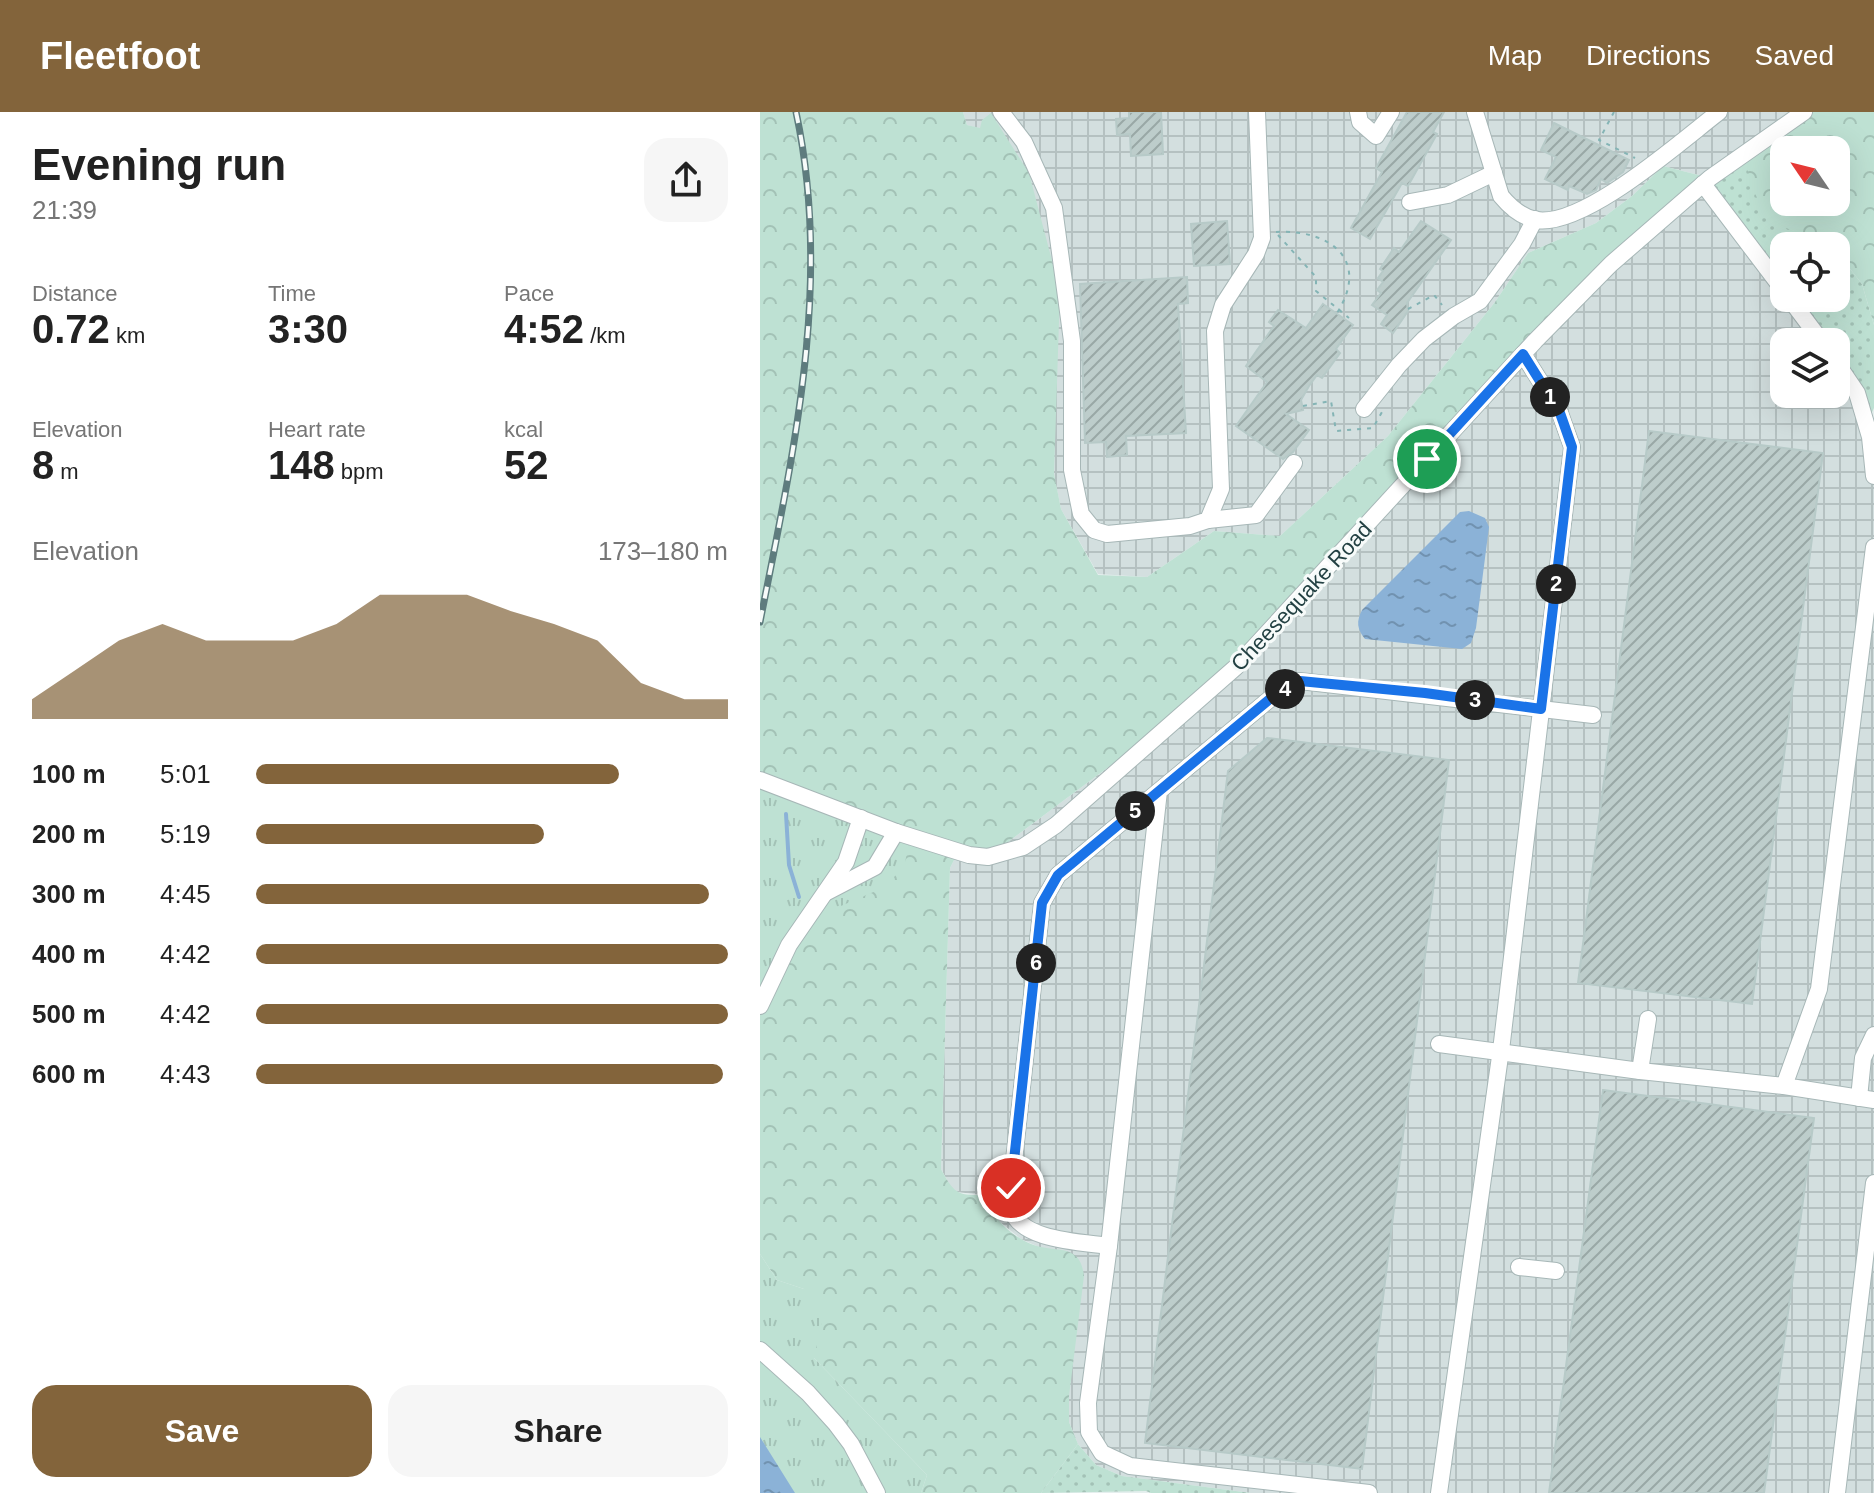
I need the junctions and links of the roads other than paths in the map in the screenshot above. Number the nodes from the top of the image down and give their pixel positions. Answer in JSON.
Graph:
{"nodes":[{"id":1,"x":1001,"y":112,"type":"edge"},
{"id":2,"x":1257,"y":112,"type":"edge"},
{"id":3,"x":1358,"y":112,"type":"edge"},
{"id":4,"x":1391,"y":112,"type":"edge"},
{"id":5,"x":1475,"y":112,"type":"edge"},
{"id":6,"x":1719,"y":112,"type":"edge"},
{"id":7,"x":1804,"y":112,"type":"edge"},
{"id":8,"x":1494,"y":173,"type":"junction"},
{"id":9,"x":1703,"y":184,"type":"junction"},
{"id":10,"x":1410,"y":202,"type":"dead end"},
{"id":11,"x":1535,"y":219,"type":"junction"},
{"id":12,"x":1770,"y":273,"type":"edge"},
{"id":13,"x":1523,"y":354,"type":"junction"},
{"id":14,"x":1850,"y":383,"type":"edge"},
{"id":15,"x":1364,"y":409,"type":"dead end"},
{"id":16,"x":1294,"y":463,"type":"dead end"},
{"id":17,"x":1874,"y":476,"type":"edge"},
{"id":18,"x":1208,"y":520,"type":"junction"},
{"id":19,"x":1874,"y":547,"type":"edge"},
{"id":20,"x":1541,"y":709,"type":"junction"},
{"id":21,"x":1593,"y":715,"type":"dead end"},
{"id":22,"x":760,"y":780,"type":"edge"},
{"id":23,"x":1159,"y":791,"type":"junction"},
{"id":24,"x":861,"y":818,"type":"junction"},
{"id":25,"x":896,"y":832,"type":"junction"},
{"id":26,"x":827,"y":893,"type":"junction"},
{"id":27,"x":760,"y":1006,"type":"edge"},
{"id":28,"x":1648,"y":1019,"type":"dead end"},
{"id":29,"x":1874,"y":1035,"type":"edge"},
{"id":30,"x":1439,"y":1044,"type":"dead end"},
{"id":31,"x":1500,"y":1052,"type":"junction"},
{"id":32,"x":1640,"y":1071,"type":"junction"},
{"id":33,"x":1784,"y":1086,"type":"junction"},
{"id":34,"x":1867,"y":1099,"type":"edge"},
{"id":35,"x":1874,"y":1183,"type":"edge"},
{"id":36,"x":1109,"y":1246,"type":"junction"},
{"id":37,"x":1519,"y":1267,"type":"dead end"},
{"id":38,"x":1556,"y":1271,"type":"dead end"},
{"id":39,"x":760,"y":1350,"type":"edge"},
{"id":40,"x":877,"y":1493,"type":"edge"},
{"id":41,"x":1369,"y":1493,"type":"edge"},
{"id":42,"x":1439,"y":1493,"type":"edge"},
{"id":43,"x":1837,"y":1493,"type":"edge"}],
"edges":[{"from":1,"to":18,"type":"street"},
{"from":2,"to":18,"type":"street"},
{"from":3,"to":4,"type":"street"},
{"from":5,"to":8,"type":"street"},
{"from":6,"to":11,"type":"street"},
{"from":7,"to":9,"type":"street","name":"Cheesequake Road"},
{"from":8,"to":10,"type":"street"},
{"from":8,"to":11,"type":"street"},
{"from":9,"to":12,"type":"street"},
{"from":9,"to":13,"type":"street","name":"Cheesequake Road"},
{"from":11,"to":15,"type":"street"},
{"from":13,"to":20,"type":"street"},
{"from":13,"to":25,"type":"street","name":"Cheesequake Road"},
{"from":14,"to":17,"type":"street"},
{"from":16,"to":18,"type":"street"},
{"from":19,"to":33,"type":"street"},
{"from":20,"to":21,"type":"street"},
{"from":20,"to":23,"type":"street"},
{"from":20,"to":31,"type":"street"},
{"from":22,"to":24,"type":"street"},
{"from":23,"to":36,"type":"street"},
{"from":23,"to":36,"type":"street"},
{"from":24,"to":25,"type":"street"},
{"from":24,"to":26,"type":"street"},
{"from":25,"to":26,"type":"street"},
{"from":26,"to":27,"type":"street"},
{"from":28,"to":32,"type":"street"},
{"from":29,"to":34,"type":"street"},
{"from":30,"to":31,"type":"street"},
{"from":31,"to":32,"type":"street"},
{"from":31,"to":42,"type":"street"},
{"from":32,"to":33,"type":"street"},
{"from":33,"to":34,"type":"street"},
{"from":35,"to":43,"type":"street"},
{"from":36,"to":41,"type":"street"},
{"from":37,"to":38,"type":"street"},
{"from":39,"to":40,"type":"street"}]}
